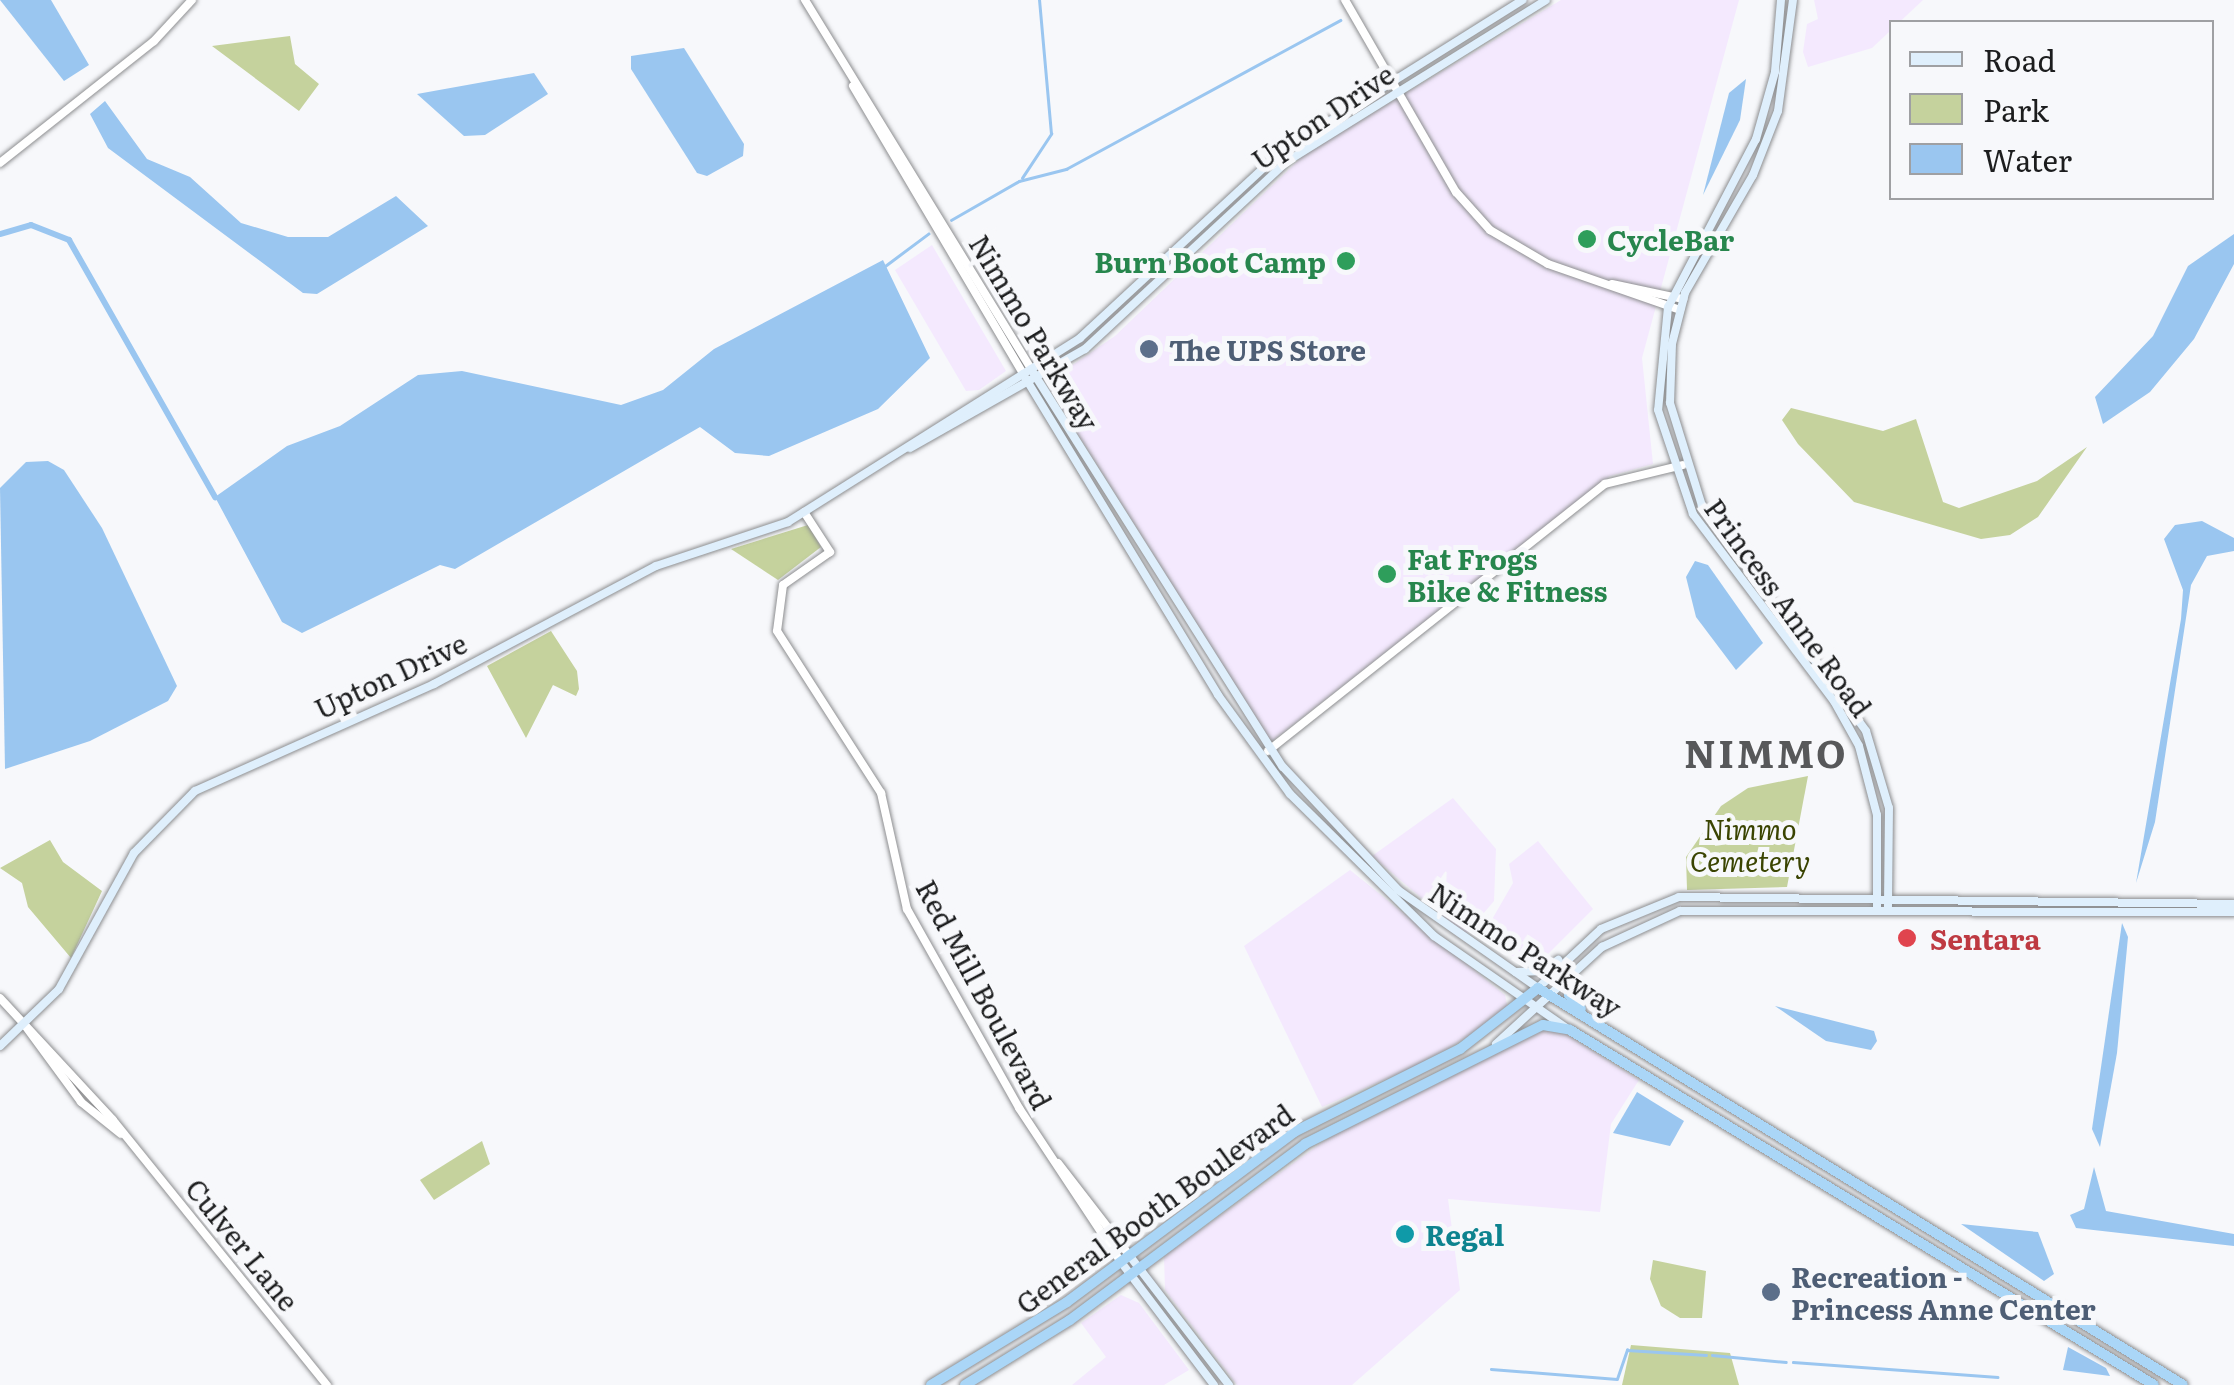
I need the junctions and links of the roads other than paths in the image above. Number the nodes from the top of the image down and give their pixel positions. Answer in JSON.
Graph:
{"nodes":[{"id":1,"x":192,"y":0,"type":"edge"},
{"id":2,"x":805,"y":0,"type":"edge"},
{"id":3,"x":1345,"y":0,"type":"edge"},
{"id":4,"x":1523,"y":0,"type":"edge"},
{"id":5,"x":1546,"y":0,"type":"edge"},
{"id":6,"x":1781,"y":0,"type":"edge"},
{"id":7,"x":1793,"y":0,"type":"edge"},
{"id":8,"x":1390,"y":82,"type":"junction"},
{"id":9,"x":1396,"y":92,"type":"junction"},
{"id":10,"x":0,"y":163,"type":"edge"},
{"id":11,"x":1612,"y":284,"type":"junction"},
{"id":12,"x":1672,"y":295,"type":"junction"},
{"id":13,"x":1684,"y":299,"type":"junction"},
{"id":14,"x":1668,"y":307,"type":"junction"},
{"id":15,"x":1680,"y":310,"type":"junction"},
{"id":16,"x":1027,"y":372,"type":"junction"},
{"id":17,"x":1033,"y":382,"type":"junction"},
{"id":18,"x":892,"y":456,"type":"junction"},
{"id":19,"x":1684,"y":465,"type":"junction"},
{"id":20,"x":1671,"y":467,"type":"junction"},
{"id":21,"x":804,"y":512,"type":"junction"},
{"id":22,"x":1270,"y":750,"type":"junction"},
{"id":23,"x":1260,"y":756,"type":"junction"},
{"id":24,"x":1877,"y":896,"type":"junction"},
{"id":25,"x":1889,"y":896,"type":"junction"},
{"id":26,"x":2234,"y":904,"type":"edge"},
{"id":27,"x":1876,"y":909,"type":"junction"},
{"id":28,"x":1888,"y":909,"type":"junction"},
{"id":29,"x":2234,"y":912,"type":"edge"},
{"id":30,"x":1602,"y":929,"type":"junction"},
{"id":31,"x":1511,"y":972,"type":"junction"},
{"id":32,"x":1572,"y":976,"type":"junction"},
{"id":33,"x":1538,"y":988,"type":"junction"},
{"id":34,"x":1552,"y":997,"type":"junction"},
{"id":35,"x":0,"y":998,"type":"edge"},
{"id":36,"x":1525,"y":1001,"type":"junction"},
{"id":37,"x":1538,"y":1010,"type":"junction"},
{"id":38,"x":25,"y":1026,"type":"junction"},
{"id":39,"x":1570,"y":1030,"type":"junction"},
{"id":40,"x":0,"y":1046,"type":"edge"},
{"id":41,"x":1639,"y":1050,"type":"junction"},
{"id":42,"x":1483,"y":1052,"type":"junction"},
{"id":43,"x":1364,"y":1093,"type":"junction"},
{"id":44,"x":1323,"y":1133,"type":"junction"},
{"id":45,"x":1125,"y":1258,"type":"junction"},
{"id":46,"x":1134,"y":1272,"type":"junction"},
{"id":47,"x":328,"y":1385,"type":"edge"},
{"id":48,"x":930,"y":1385,"type":"edge"},
{"id":49,"x":965,"y":1385,"type":"edge"},
{"id":50,"x":1214,"y":1385,"type":"edge"},
{"id":51,"x":1229,"y":1385,"type":"edge"},
{"id":52,"x":2154,"y":1385,"type":"edge"},
{"id":53,"x":2183,"y":1385,"type":"edge"}],
"edges":[{"from":1,"to":10,"type":"street"},
{"from":2,"to":16,"type":"street","name":"Nimmo Parkway"},
{"from":3,"to":8,"type":"street"},
{"from":4,"to":8,"type":"main road","name":"Upton Drive"},
{"from":5,"to":9,"type":"main road","name":"Upton Drive"},
{"from":6,"to":12,"type":"main road","name":"Princess Anne Road"},
{"from":7,"to":13,"type":"main road","name":"Princess Anne Road"},
{"from":8,"to":9,"type":"street"},
{"from":8,"to":16,"type":"main road","name":"Upton Drive"},
{"from":9,"to":11,"type":"street"},
{"from":9,"to":17,"type":"main road","name":"Upton Drive"},
{"from":11,"to":12,"type":"street"},
{"from":11,"to":14,"type":"street"},
{"from":12,"to":13,"type":"street"},
{"from":12,"to":14,"type":"main road","name":"Princess Anne Road"},
{"from":13,"to":15,"type":"main road","name":"Princess Anne Road"},
{"from":14,"to":15,"type":"street"},
{"from":14,"to":20,"type":"main road","name":"Princess Anne Road"},
{"from":15,"to":19,"type":"main road","name":"Princess Anne Road"},
{"from":16,"to":17,"type":"main road","name":"Nimmo Parkway"},
{"from":16,"to":18,"type":"main road","name":"Upton Drive"},
{"from":17,"to":18,"type":"main road","name":"Upton Drive"},
{"from":17,"to":22,"type":"main road","name":"Nimmo Parkway"},
{"from":17,"to":23,"type":"main road","name":"Nimmo Parkway"},
{"from":18,"to":21,"type":"main road","name":"Upton Drive"},
{"from":19,"to":20,"type":"street"},
{"from":19,"to":25,"type":"main road","name":"Princess Anne Road"},
{"from":20,"to":22,"type":"street"},
{"from":20,"to":24,"type":"main road","name":"Princess Anne Road"},
{"from":21,"to":38,"type":"main road","name":"Upton Drive"},
{"from":21,"to":45,"type":"street","name":"Red Mill Boulevard"},
{"from":22,"to":23,"type":"street"},
{"from":22,"to":31,"type":"main road","name":"Nimmo Parkway"},
{"from":23,"to":36,"type":"main road","name":"Nimmo Parkway"},
{"from":24,"to":25,"type":"main road","name":"General Booth Boulevard"},
{"from":24,"to":27,"type":"main road","name":"Princess Anne Road"},
{"from":24,"to":30,"type":"main road","name":"General Booth Boulevard"},
{"from":25,"to":26,"type":"main road"},
{"from":25,"to":28,"type":"main road","name":"Princess Anne Road"},
{"from":27,"to":28,"type":"main road","name":"General Booth Boulevard"},
{"from":27,"to":32,"type":"main road","name":"General Booth Boulevard"},
{"from":28,"to":29,"type":"main road"},
{"from":30,"to":31,"type":"main road"},
{"from":30,"to":33,"type":"main road","name":"General Booth Boulevard"},
{"from":31,"to":33,"type":"main road","name":"Nimmo Parkway"},
{"from":32,"to":34,"type":"main road","name":"General Booth Boulevard"},
{"from":32,"to":41,"type":"highway"},
{"from":33,"to":34,"type":"highway","name":"Nimmo Parkway"},
{"from":33,"to":36,"type":"highway","name":"General Booth Boulevard"},
{"from":34,"to":37,"type":"main road","name":"General Booth Boulevard"},
{"from":34,"to":41,"type":"highway","name":"Nimmo Parkway"},
{"from":35,"to":38,"type":"street","name":"Culver Lane"},
{"from":36,"to":37,"type":"main road","name":"Nimmo Parkway"},
{"from":36,"to":43,"type":"highway","name":"General Booth Boulevard"},
{"from":37,"to":39,"type":"main road","name":"Nimmo Parkway"},
{"from":37,"to":42,"type":"main road","name":"General Booth Boulevard"},
{"from":38,"to":40,"type":"main road","name":"Upton Drive"},
{"from":38,"to":47,"type":"street","name":"Culver Lane"},
{"from":39,"to":42,"type":"highway"},
{"from":39,"to":52,"type":"highway","name":"Nimmo Parkway"},
{"from":41,"to":53,"type":"highway","name":"Nimmo Parkway"},
{"from":42,"to":44,"type":"highway","name":"General Booth Boulevard"},
{"from":43,"to":44,"type":"highway"},
{"from":43,"to":45,"type":"highway","name":"General Booth Boulevard"},
{"from":44,"to":46,"type":"highway","name":"General Booth Boulevard"},
{"from":45,"to":46,"type":"main road"},
{"from":45,"to":48,"type":"highway","name":"General Booth Boulevard"},
{"from":46,"to":49,"type":"highway","name":"General Booth Boulevard"},
{"from":46,"to":50,"type":"main road"},
{"from":46,"to":51,"type":"main road"}]}
